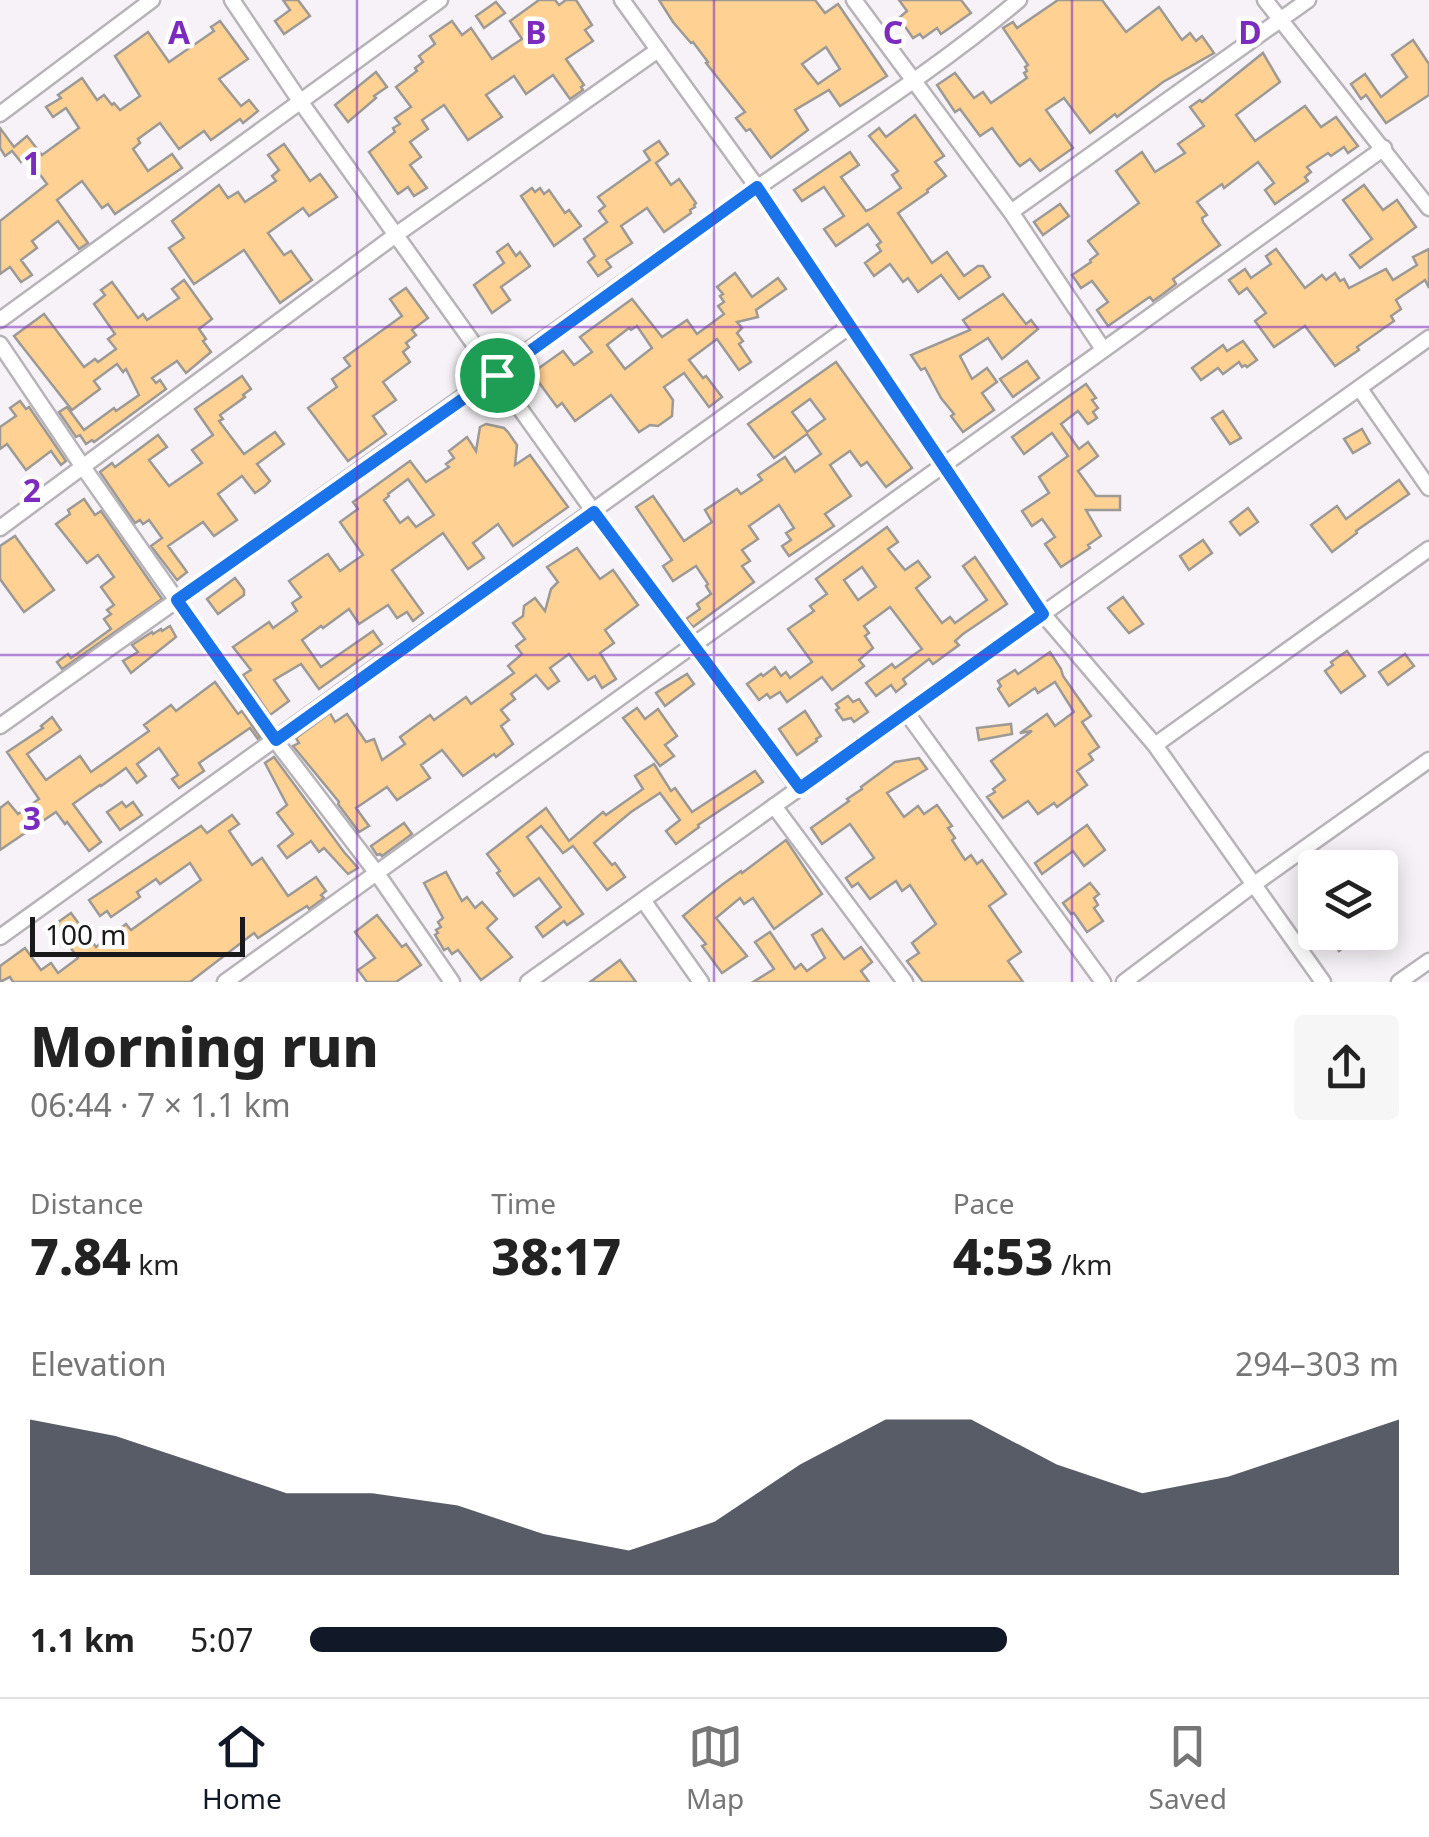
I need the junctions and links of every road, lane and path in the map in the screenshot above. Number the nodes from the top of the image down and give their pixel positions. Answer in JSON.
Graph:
{"nodes":[{"id":1,"x":152,"y":0,"type":"edge"},
{"id":2,"x":232,"y":0,"type":"edge"},
{"id":3,"x":440,"y":0,"type":"edge"},
{"id":4,"x":622,"y":0,"type":"edge"},
{"id":5,"x":854,"y":0,"type":"edge"},
{"id":6,"x":1018,"y":0,"type":"edge"},
{"id":7,"x":1265,"y":0,"type":"edge"},
{"id":8,"x":1308,"y":0,"type":"edge"},
{"id":9,"x":1280,"y":21,"type":"junction"},
{"id":10,"x":658,"y":50,"type":"junction"},
{"id":11,"x":913,"y":82,"type":"junction"},
{"id":12,"x":300,"y":101,"type":"junction"},
{"id":13,"x":0,"y":114,"type":"edge"},
{"id":14,"x":1384,"y":148,"type":"junction"},
{"id":15,"x":757,"y":187,"type":"junction"},
{"id":16,"x":1429,"y":208,"type":"edge"},
{"id":17,"x":1011,"y":212,"type":"junction"},
{"id":18,"x":397,"y":234,"type":"junction"},
{"id":19,"x":0,"y":320,"type":"edge"},
{"id":20,"x":850,"y":326,"type":"junction"},
{"id":21,"x":1429,"y":338,"type":"edge"},
{"id":22,"x":0,"y":344,"type":"edge"},
{"id":23,"x":1103,"y":349,"type":"junction"},
{"id":24,"x":497,"y":375,"type":"junction"},
{"id":25,"x":1360,"y":389,"type":"junction"},
{"id":26,"x":944,"y":465,"type":"junction"},
{"id":27,"x":84,"y":468,"type":"junction"},
{"id":28,"x":1429,"y":488,"type":"edge"},
{"id":29,"x":594,"y":512,"type":"junction"},
{"id":30,"x":0,"y":528,"type":"edge"},
{"id":31,"x":1429,"y":548,"type":"edge"},
{"id":32,"x":177,"y":600,"type":"junction"},
{"id":33,"x":1043,"y":614,"type":"junction"},
{"id":34,"x":692,"y":646,"type":"junction"},
{"id":35,"x":906,"y":712,"type":"junction"},
{"id":36,"x":0,"y":726,"type":"edge"},
{"id":37,"x":276,"y":740,"type":"junction"},
{"id":38,"x":1155,"y":745,"type":"junction"},
{"id":39,"x":1429,"y":760,"type":"edge"},
{"id":40,"x":800,"y":788,"type":"junction"},
{"id":41,"x":774,"y":806,"type":"junction"},
{"id":42,"x":376,"y":872,"type":"junction"},
{"id":43,"x":1254,"y":885,"type":"junction"},
{"id":44,"x":643,"y":900,"type":"junction"},
{"id":45,"x":0,"y":937,"type":"edge"},
{"id":46,"x":1429,"y":962,"type":"edge"},
{"id":47,"x":225,"y":982,"type":"edge"},
{"id":48,"x":452,"y":982,"type":"edge"},
{"id":49,"x":528,"y":982,"type":"edge"},
{"id":50,"x":702,"y":982,"type":"edge"},
{"id":51,"x":905,"y":982,"type":"edge"},
{"id":52,"x":1103,"y":982,"type":"edge"},
{"id":53,"x":1124,"y":982,"type":"edge"},
{"id":54,"x":1323,"y":982,"type":"edge"},
{"id":55,"x":1399,"y":982,"type":"edge"}],
"edges":[{"from":1,"to":13,"type":"street"},
{"from":2,"to":12,"type":"street"},
{"from":3,"to":12,"type":"street"},
{"from":4,"to":10,"type":"street"},
{"from":5,"to":11,"type":"street"},
{"from":6,"to":11,"type":"street"},
{"from":7,"to":9,"type":"street"},
{"from":8,"to":9,"type":"street"},
{"from":9,"to":14,"type":"street"},
{"from":9,"to":17,"type":"street"},
{"from":10,"to":15,"type":"street"},
{"from":10,"to":18,"type":"street"},
{"from":11,"to":15,"type":"street"},
{"from":11,"to":17,"type":"street"},
{"from":12,"to":18,"type":"street"},
{"from":12,"to":19,"type":"street"},
{"from":14,"to":16,"type":"street"},
{"from":14,"to":23,"type":"street"},
{"from":15,"to":20,"type":"street"},
{"from":15,"to":24,"type":"street"},
{"from":17,"to":23,"type":"street"},
{"from":18,"to":24,"type":"street"},
{"from":18,"to":27,"type":"street"},
{"from":20,"to":26,"type":"street"},
{"from":20,"to":29,"type":"street"},
{"from":21,"to":25,"type":"street"},
{"from":22,"to":27,"type":"street"},
{"from":23,"to":26,"type":"street"},
{"from":24,"to":29,"type":"street"},
{"from":24,"to":32,"type":"street"},
{"from":25,"to":28,"type":"street"},
{"from":25,"to":33,"type":"street"},
{"from":26,"to":33,"type":"street"},
{"from":26,"to":34,"type":"street"},
{"from":27,"to":30,"type":"street"},
{"from":27,"to":32,"type":"street"},
{"from":29,"to":34,"type":"street"},
{"from":29,"to":37,"type":"street"},
{"from":31,"to":38,"type":"street"},
{"from":32,"to":36,"type":"street"},
{"from":32,"to":37,"type":"street"},
{"from":33,"to":35,"type":"street"},
{"from":33,"to":38,"type":"street"},
{"from":34,"to":40,"type":"street"},
{"from":34,"to":42,"type":"street"},
{"from":35,"to":40,"type":"street"},
{"from":35,"to":52,"type":"street"},
{"from":37,"to":42,"type":"street"},
{"from":37,"to":45,"type":"street"},
{"from":38,"to":43,"type":"street"},
{"from":39,"to":43,"type":"street"},
{"from":40,"to":41,"type":"street"},
{"from":41,"to":44,"type":"street"},
{"from":41,"to":51,"type":"street"},
{"from":42,"to":47,"type":"street"},
{"from":42,"to":48,"type":"street"},
{"from":43,"to":53,"type":"street"},
{"from":43,"to":54,"type":"street"},
{"from":44,"to":49,"type":"street"},
{"from":44,"to":50,"type":"street"},
{"from":46,"to":55,"type":"street"}]}
